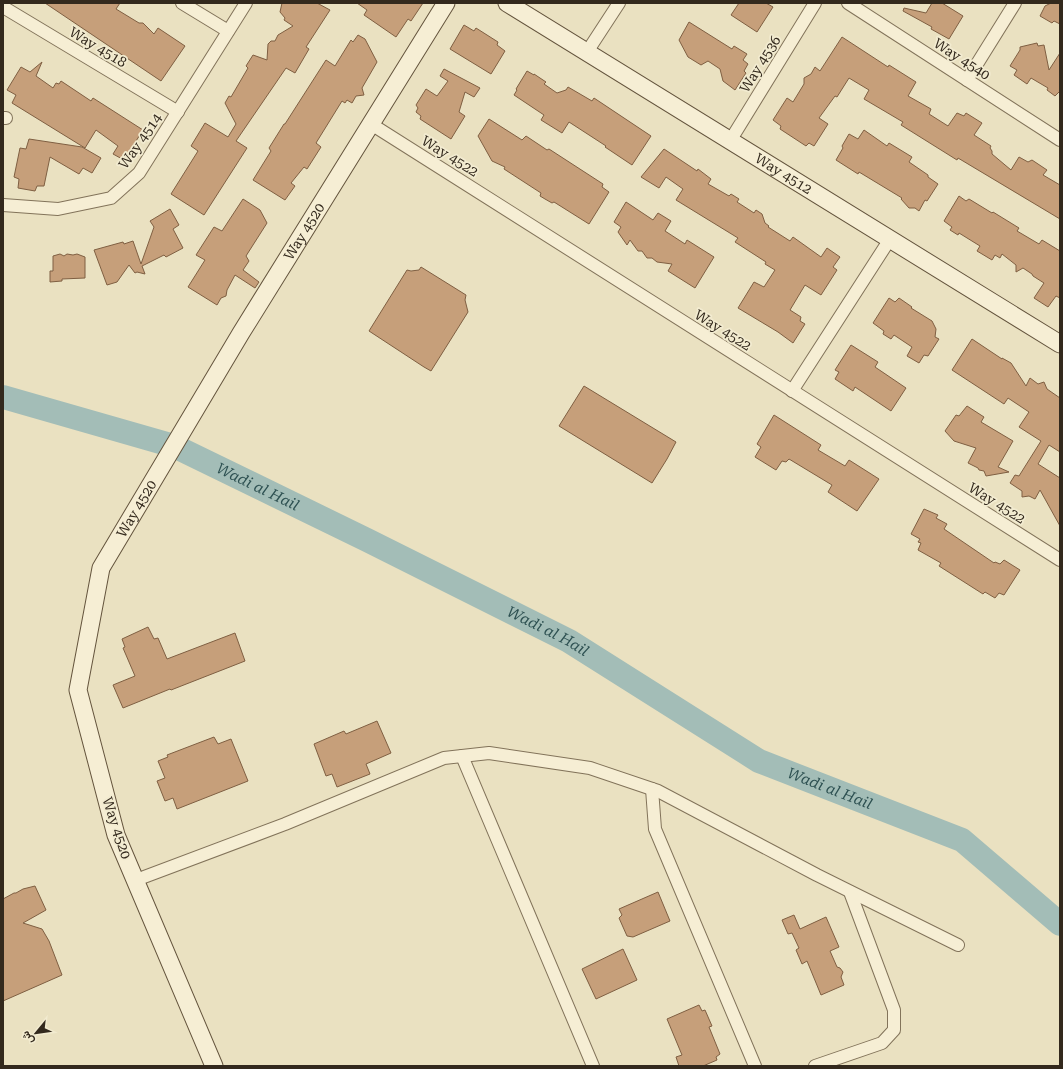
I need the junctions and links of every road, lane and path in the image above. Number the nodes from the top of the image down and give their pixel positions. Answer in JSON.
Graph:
{"nodes":[{"id":1,"x":182,"y":3,"type":"edge"},
{"id":2,"x":246,"y":3,"type":"edge"},
{"id":3,"x":446,"y":3,"type":"edge"},
{"id":4,"x":507,"y":3,"type":"edge"},
{"id":5,"x":619,"y":3,"type":"edge"},
{"id":6,"x":816,"y":3,"type":"edge"},
{"id":7,"x":848,"y":3,"type":"edge"},
{"id":8,"x":1015,"y":3,"type":"edge"},
{"id":9,"x":3,"y":7,"type":"edge"},
{"id":10,"x":228,"y":31,"type":"junction"},
{"id":11,"x":587,"y":52,"type":"junction"},
{"id":12,"x":967,"y":80,"type":"junction"},
{"id":13,"x":178,"y":112,"type":"junction"},
{"id":14,"x":371,"y":124,"type":"junction"},
{"id":15,"x":1060,"y":140,"type":"edge"},
{"id":16,"x":730,"y":141,"type":"junction"},
{"id":17,"x":3,"y":205,"type":"edge"},
{"id":18,"x":890,"y":239,"type":"junction"},
{"id":19,"x":1060,"y":344,"type":"edge"},
{"id":20,"x":792,"y":391,"type":"junction"},
{"id":21,"x":1060,"y":560,"type":"edge"},
{"id":22,"x":462,"y":756,"type":"junction"},
{"id":23,"x":652,"y":789,"type":"junction"},
{"id":24,"x":136,"y":880,"type":"junction"},
{"id":25,"x":850,"y":892,"type":"junction"},
{"id":26,"x":958,"y":945,"type":"dead end"},
{"id":27,"x":214,"y":1066,"type":"edge"},
{"id":28,"x":593,"y":1066,"type":"edge"},
{"id":29,"x":755,"y":1066,"type":"edge"},
{"id":30,"x":815,"y":1066,"type":"edge"}],
"edges":[{"from":1,"to":10,"type":"street"},
{"from":2,"to":10,"type":"street","name":"Way 4514"},
{"from":3,"to":14,"type":"street","name":"Way 4520"},
{"from":4,"to":11,"type":"street","name":"Way 4512"},
{"from":5,"to":11,"type":"street"},
{"from":6,"to":16,"type":"street","name":"Way 4536"},
{"from":7,"to":12,"type":"street","name":"Way 4540"},
{"from":8,"to":12,"type":"street"},
{"from":9,"to":13,"type":"street","name":"Way 4518"},
{"from":10,"to":13,"type":"street","name":"Way 4514"},
{"from":11,"to":16,"type":"street","name":"Way 4512"},
{"from":12,"to":15,"type":"street","name":"Way 4540"},
{"from":13,"to":17,"type":"street","name":"Way 4514"},
{"from":14,"to":20,"type":"street","name":"Way 4522"},
{"from":14,"to":24,"type":"street","name":"Way 4520"},
{"from":16,"to":18,"type":"street","name":"Way 4512"},
{"from":18,"to":19,"type":"street","name":"Way 4512"},
{"from":18,"to":20,"type":"street"},
{"from":20,"to":21,"type":"street","name":"Way 4522"},
{"from":22,"to":23,"type":"street"},
{"from":22,"to":24,"type":"street"},
{"from":22,"to":28,"type":"street"},
{"from":23,"to":25,"type":"street"},
{"from":23,"to":29,"type":"street"},
{"from":24,"to":27,"type":"street","name":"Way 4520"},
{"from":25,"to":26,"type":"street"},
{"from":25,"to":30,"type":"street"}]}
